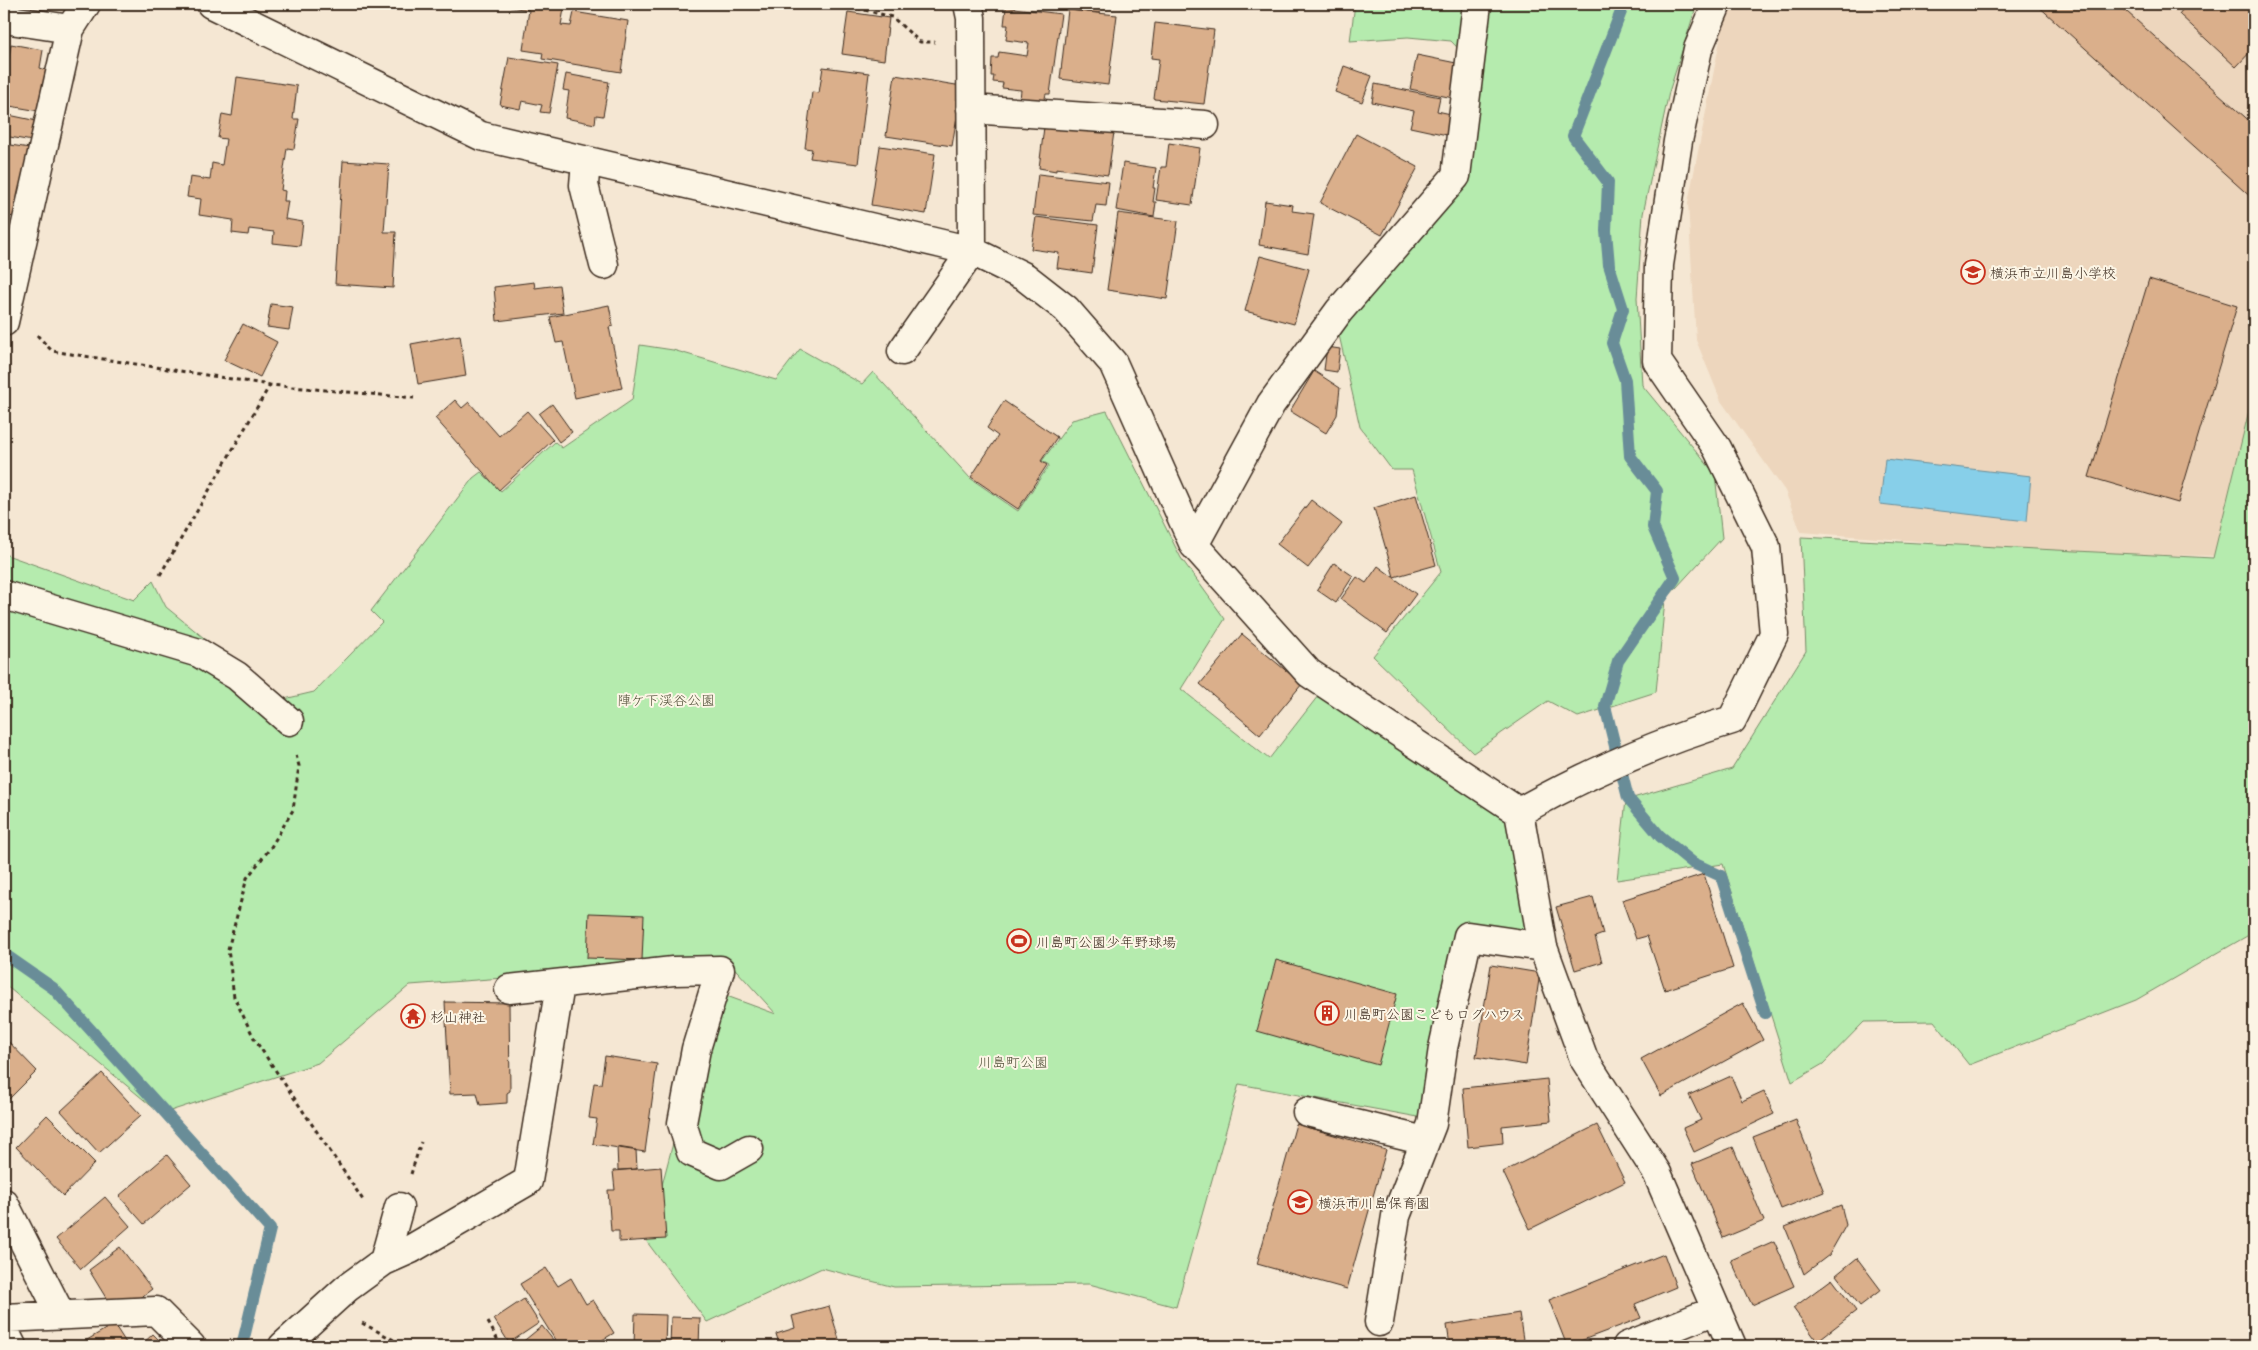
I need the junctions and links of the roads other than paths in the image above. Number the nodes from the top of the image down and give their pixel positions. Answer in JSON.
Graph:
{"nodes":[{"id":1,"x":86,"y":4,"type":"edge"},
{"id":2,"x":211,"y":4,"type":"edge"},
{"id":3,"x":968,"y":4,"type":"edge"},
{"id":4,"x":1477,"y":4,"type":"edge"},
{"id":5,"x":1717,"y":4,"type":"edge"},
{"id":6,"x":4,"y":19,"type":"edge"},
{"id":7,"x":70,"y":29,"type":"junction"},
{"id":8,"x":971,"y":109,"type":"junction"},
{"id":9,"x":1205,"y":125,"type":"dead end"},
{"id":10,"x":586,"y":161,"type":"junction"},
{"id":11,"x":13,"y":240,"type":"edge"},
{"id":12,"x":972,"y":251,"type":"junction"},
{"id":13,"x":604,"y":265,"type":"dead end"},
{"id":14,"x":6,"y":314,"type":"edge"},
{"id":15,"x":902,"y":351,"type":"dead end"},
{"id":16,"x":1194,"y":545,"type":"junction"},
{"id":17,"x":4,"y":595,"type":"edge"},
{"id":18,"x":289,"y":721,"type":"road end"},
{"id":19,"x":1519,"y":812,"type":"junction"},
{"id":20,"x":1543,"y":948,"type":"junction"},
{"id":21,"x":560,"y":985,"type":"junction"},
{"id":22,"x":509,"y":989,"type":"dead end"},
{"id":23,"x":1307,"y":1112,"type":"dead end"},
{"id":24,"x":1425,"y":1141,"type":"junction"},
{"id":25,"x":749,"y":1149,"type":"dead end"},
{"id":26,"x":4,"y":1203,"type":"edge"},
{"id":27,"x":399,"y":1207,"type":"dead end"},
{"id":28,"x":384,"y":1261,"type":"junction"},
{"id":29,"x":1716,"y":1310,"type":"junction"},
{"id":30,"x":61,"y":1315,"type":"junction"},
{"id":31,"x":4,"y":1318,"type":"edge"},
{"id":32,"x":1379,"y":1322,"type":"dead end"},
{"id":33,"x":4,"y":1330,"type":"edge"},
{"id":34,"x":12,"y":1346,"type":"edge"},
{"id":35,"x":191,"y":1346,"type":"edge"},
{"id":36,"x":282,"y":1346,"type":"edge"},
{"id":37,"x":1627,"y":1346,"type":"edge"},
{"id":38,"x":1732,"y":1346,"type":"edge"}],
"edges":[{"from":1,"to":7,"type":"street"},
{"from":2,"to":10,"type":"street"},
{"from":3,"to":8,"type":"street"},
{"from":4,"to":16,"type":"street"},
{"from":5,"to":19,"type":"street"},
{"from":6,"to":7,"type":"street"},
{"from":7,"to":11,"type":"street"},
{"from":8,"to":9,"type":"street"},
{"from":8,"to":12,"type":"street"},
{"from":10,"to":12,"type":"street"},
{"from":10,"to":13,"type":"street"},
{"from":11,"to":14,"type":"street"},
{"from":12,"to":15,"type":"street"},
{"from":12,"to":16,"type":"street"},
{"from":16,"to":19,"type":"street"},
{"from":17,"to":18,"type":"street"},
{"from":19,"to":20,"type":"street"},
{"from":20,"to":24,"type":"street"},
{"from":20,"to":29,"type":"street"},
{"from":21,"to":22,"type":"street"},
{"from":21,"to":25,"type":"street"},
{"from":21,"to":28,"type":"street"},
{"from":23,"to":24,"type":"street"},
{"from":24,"to":32,"type":"street"},
{"from":26,"to":30,"type":"street"},
{"from":27,"to":28,"type":"street"},
{"from":28,"to":36,"type":"street"},
{"from":29,"to":37,"type":"street"},
{"from":29,"to":38,"type":"street"},
{"from":30,"to":31,"type":"street"},
{"from":30,"to":35,"type":"street"},
{"from":33,"to":34,"type":"street"}]}
